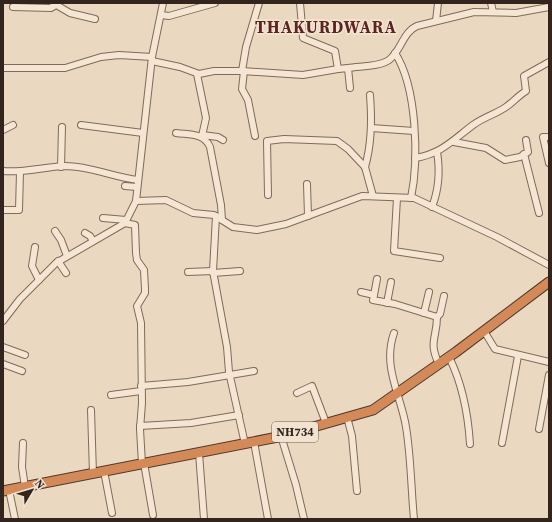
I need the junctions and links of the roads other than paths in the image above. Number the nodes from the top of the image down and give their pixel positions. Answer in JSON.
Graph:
{"nodes":[{"id":1,"x":163,"y":3,"type":"edge"},
{"id":2,"x":215,"y":3,"type":"edge"},
{"id":3,"x":259,"y":3,"type":"edge"},
{"id":4,"x":300,"y":3,"type":"edge"},
{"id":5,"x":438,"y":3,"type":"edge"},
{"id":6,"x":491,"y":3,"type":"edge"},
{"id":7,"x":54,"y":4,"type":"edge"},
{"id":8,"x":13,"y":7,"type":"dead end"},
{"id":9,"x":549,"y":7,"type":"edge"},
{"id":10,"x":493,"y":12,"type":"junction"},
{"id":11,"x":161,"y":15,"type":"junction"},
{"id":12,"x":95,"y":19,"type":"dead end"},
{"id":13,"x":436,"y":22,"type":"junction"},
{"id":14,"x":395,"y":53,"type":"junction"},
{"id":15,"x":152,"y":59,"type":"junction"},
{"id":16,"x":549,"y":62,"type":"edge"},
{"id":17,"x":3,"y":68,"type":"edge"},
{"id":18,"x":348,"y":68,"type":"junction"},
{"id":19,"x":338,"y":69,"type":"junction"},
{"id":20,"x":243,"y":71,"type":"junction"},
{"id":21,"x":197,"y":74,"type":"junction"},
{"id":22,"x":350,"y":88,"type":"dead end"},
{"id":23,"x":370,"y":95,"type":"dead end"},
{"id":24,"x":13,"y":125,"type":"dead end"},
{"id":25,"x":81,"y":125,"type":"dead end"},
{"id":26,"x":62,"y":127,"type":"dead end"},
{"id":27,"x":371,"y":128,"type":"junction"},
{"id":28,"x":3,"y":130,"type":"edge"},
{"id":29,"x":414,"y":131,"type":"junction"},
{"id":30,"x":144,"y":133,"type":"junction"},
{"id":31,"x":176,"y":133,"type":"dead end"},
{"id":32,"x":202,"y":136,"type":"junction"},
{"id":33,"x":255,"y":136,"type":"dead end"},
{"id":34,"x":549,"y":136,"type":"edge"},
{"id":35,"x":223,"y":140,"type":"dead end"},
{"id":36,"x":526,"y":140,"type":"dead end"},
{"id":37,"x":454,"y":142,"type":"junction"},
{"id":38,"x":437,"y":152,"type":"junction"},
{"id":39,"x":524,"y":154,"type":"junction"},
{"id":40,"x":415,"y":158,"type":"junction"},
{"id":41,"x":549,"y":163,"type":"edge"},
{"id":42,"x":61,"y":167,"type":"junction"},
{"id":43,"x":365,"y":167,"type":"junction"},
{"id":44,"x":3,"y":170,"type":"edge"},
{"id":45,"x":20,"y":172,"type":"junction"},
{"id":46,"x":138,"y":180,"type":"junction"},
{"id":47,"x":307,"y":184,"type":"dead end"},
{"id":48,"x":125,"y":186,"type":"dead end"},
{"id":49,"x":137,"y":187,"type":"junction"},
{"id":50,"x":268,"y":195,"type":"dead end"},
{"id":51,"x":373,"y":196,"type":"junction"},
{"id":52,"x":397,"y":198,"type":"junction"},
{"id":53,"x":411,"y":198,"type":"junction"},
{"id":54,"x":136,"y":201,"type":"junction"},
{"id":55,"x":432,"y":207,"type":"junction"},
{"id":56,"x":3,"y":210,"type":"edge"},
{"id":57,"x":539,"y":213,"type":"dead end"},
{"id":58,"x":308,"y":216,"type":"junction"},
{"id":59,"x":103,"y":218,"type":"dead end"},
{"id":60,"x":219,"y":218,"type":"junction"},
{"id":61,"x":126,"y":222,"type":"junction"},
{"id":62,"x":55,"y":231,"type":"dead end"},
{"id":63,"x":84,"y":233,"type":"dead end"},
{"id":64,"x":93,"y":241,"type":"junction"},
{"id":65,"x":35,"y":248,"type":"dead end"},
{"id":66,"x":67,"y":256,"type":"junction"},
{"id":67,"x":440,"y":258,"type":"dead end"},
{"id":68,"x":58,"y":261,"type":"junction"},
{"id":69,"x":549,"y":265,"type":"edge"},
{"id":70,"x":188,"y":272,"type":"dead end"},
{"id":71,"x":213,"y":272,"type":"junction"},
{"id":72,"x":240,"y":272,"type":"dead end"},
{"id":73,"x":66,"y":273,"type":"dead end"},
{"id":74,"x":376,"y":279,"type":"dead end"},
{"id":75,"x":39,"y":280,"type":"junction"},
{"id":76,"x":390,"y":282,"type":"dead end"},
{"id":77,"x":549,"y":282,"type":"edge"},
{"id":78,"x":361,"y":292,"type":"dead end"},
{"id":79,"x":429,"y":292,"type":"dead end"},
{"id":80,"x":374,"y":295,"type":"junction"},
{"id":81,"x":444,"y":296,"type":"dead end"},
{"id":82,"x":387,"y":303,"type":"junction"},
{"id":83,"x":424,"y":313,"type":"junction"},
{"id":84,"x":437,"y":317,"type":"junction"},
{"id":85,"x":3,"y":321,"type":"edge"},
{"id":86,"x":484,"y":331,"type":"junction"},
{"id":87,"x":394,"y":333,"type":"dead end"},
{"id":88,"x":3,"y":347,"type":"edge"},
{"id":89,"x":25,"y":355,"type":"dead end"},
{"id":90,"x":518,"y":356,"type":"junction"},
{"id":91,"x":449,"y":357,"type":"junction"},
{"id":92,"x":549,"y":362,"type":"edge"},
{"id":93,"x":3,"y":364,"type":"edge"},
{"id":94,"x":439,"y":364,"type":"junction"},
{"id":95,"x":22,"y":371,"type":"dead end"},
{"id":96,"x":254,"y":371,"type":"dead end"},
{"id":97,"x":549,"y":375,"type":"edge"},
{"id":98,"x":230,"y":376,"type":"junction"},
{"id":99,"x":141,"y":388,"type":"junction"},
{"id":100,"x":296,"y":393,"type":"dead end"},
{"id":101,"x":396,"y":393,"type":"junction"},
{"id":102,"x":111,"y":396,"type":"dead end"},
{"id":103,"x":91,"y":410,"type":"dead end"},
{"id":104,"x":238,"y":415,"type":"junction"},
{"id":105,"x":348,"y":417,"type":"junction"},
{"id":106,"x":326,"y":423,"type":"junction"},
{"id":107,"x":140,"y":426,"type":"junction"},
{"id":108,"x":539,"y":429,"type":"dead end"},
{"id":109,"x":281,"y":436,"type":"junction"},
{"id":110,"x":249,"y":443,"type":"junction"},
{"id":111,"x":502,"y":443,"type":"dead end"},
{"id":112,"x":23,"y":444,"type":"dead end"},
{"id":113,"x":470,"y":444,"type":"dead end"},
{"id":114,"x":199,"y":453,"type":"junction"},
{"id":115,"x":143,"y":464,"type":"junction"},
{"id":116,"x":104,"y":472,"type":"junction"},
{"id":117,"x":93,"y":474,"type":"junction"},
{"id":118,"x":24,"y":487,"type":"junction"},
{"id":119,"x":6,"y":491,"type":"edge"},
{"id":120,"x":357,"y":491,"type":"dead end"},
{"id":121,"x":112,"y":513,"type":"dead end"},
{"id":122,"x":153,"y":515,"type":"dead end"},
{"id":123,"x":15,"y":519,"type":"edge"},
{"id":124,"x":204,"y":519,"type":"edge"},
{"id":125,"x":268,"y":519,"type":"edge"},
{"id":126,"x":304,"y":519,"type":"edge"},
{"id":127,"x":414,"y":519,"type":"edge"}],
"edges":[{"from":1,"to":11,"type":"street"},
{"from":2,"to":11,"type":"street"},
{"from":3,"to":20,"type":"street"},
{"from":4,"to":19,"type":"street"},
{"from":5,"to":13,"type":"street"},
{"from":6,"to":10,"type":"street"},
{"from":7,"to":8,"type":"street"},
{"from":7,"to":12,"type":"street"},
{"from":9,"to":10,"type":"street"},
{"from":10,"to":13,"type":"street"},
{"from":11,"to":15,"type":"street"},
{"from":13,"to":14,"type":"street"},
{"from":14,"to":18,"type":"street"},
{"from":14,"to":29,"type":"street"},
{"from":15,"to":17,"type":"street"},
{"from":15,"to":21,"type":"street"},
{"from":15,"to":30,"type":"street"},
{"from":16,"to":37,"type":"street"},
{"from":18,"to":19,"type":"street"},
{"from":18,"to":22,"type":"street"},
{"from":19,"to":20,"type":"street"},
{"from":20,"to":21,"type":"street"},
{"from":20,"to":33,"type":"street"},
{"from":21,"to":32,"type":"street"},
{"from":23,"to":27,"type":"street"},
{"from":24,"to":28,"type":"street"},
{"from":25,"to":30,"type":"street"},
{"from":26,"to":42,"type":"street"},
{"from":27,"to":29,"type":"street"},
{"from":27,"to":43,"type":"street"},
{"from":29,"to":40,"type":"street"},
{"from":30,"to":46,"type":"street"},
{"from":31,"to":32,"type":"street"},
{"from":32,"to":35,"type":"street"},
{"from":32,"to":60,"type":"street"},
{"from":34,"to":41,"type":"street"},
{"from":36,"to":39,"type":"street"},
{"from":37,"to":38,"type":"street"},
{"from":37,"to":39,"type":"street"},
{"from":38,"to":40,"type":"street"},
{"from":38,"to":55,"type":"street"},
{"from":39,"to":57,"type":"street"},
{"from":40,"to":53,"type":"street"},
{"from":42,"to":45,"type":"street"},
{"from":42,"to":46,"type":"street"},
{"from":43,"to":50,"type":"street"},
{"from":43,"to":51,"type":"street"},
{"from":44,"to":45,"type":"street"},
{"from":45,"to":56,"type":"street"},
{"from":46,"to":49,"type":"street"},
{"from":47,"to":58,"type":"street"},
{"from":48,"to":49,"type":"street"},
{"from":49,"to":54,"type":"street"},
{"from":51,"to":52,"type":"street"},
{"from":51,"to":58,"type":"street"},
{"from":52,"to":53,"type":"street"},
{"from":52,"to":67,"type":"street"},
{"from":53,"to":55,"type":"street"},
{"from":54,"to":60,"type":"street"},
{"from":54,"to":61,"type":"street"},
{"from":55,"to":69,"type":"street"},
{"from":58,"to":60,"type":"street"},
{"from":59,"to":61,"type":"street"},
{"from":60,"to":71,"type":"street"},
{"from":61,"to":64,"type":"street"},
{"from":61,"to":99,"type":"street"},
{"from":62,"to":66,"type":"street"},
{"from":63,"to":64,"type":"street"},
{"from":64,"to":66,"type":"street"},
{"from":65,"to":75,"type":"street"},
{"from":66,"to":68,"type":"street"},
{"from":68,"to":73,"type":"street"},
{"from":68,"to":75,"type":"street"},
{"from":70,"to":71,"type":"street"},
{"from":71,"to":72,"type":"street"},
{"from":71,"to":98,"type":"street"},
{"from":74,"to":80,"type":"street"},
{"from":75,"to":85,"type":"street"},
{"from":76,"to":82,"type":"street"},
{"from":77,"to":86,"type":"highway","number":"NH734"},
{"from":78,"to":80,"type":"street"},
{"from":79,"to":83,"type":"street"},
{"from":80,"to":82,"type":"street"},
{"from":81,"to":84,"type":"street"},
{"from":82,"to":83,"type":"street"},
{"from":83,"to":84,"type":"street"},
{"from":84,"to":94,"type":"street"},
{"from":86,"to":90,"type":"street"},
{"from":86,"to":91,"type":"highway","number":"NH734"},
{"from":87,"to":101,"type":"street"},
{"from":88,"to":89,"type":"street"},
{"from":90,"to":92,"type":"street"},
{"from":90,"to":111,"type":"street"},
{"from":91,"to":94,"type":"highway","number":"NH734"},
{"from":91,"to":113,"type":"street"},
{"from":93,"to":95,"type":"street"},
{"from":94,"to":101,"type":"highway","number":"NH734"},
{"from":96,"to":98,"type":"street"},
{"from":97,"to":108,"type":"street"},
{"from":98,"to":99,"type":"street"},
{"from":98,"to":104,"type":"street"},
{"from":99,"to":102,"type":"street"},
{"from":99,"to":107,"type":"street"},
{"from":100,"to":106,"type":"street"},
{"from":101,"to":105,"type":"highway","number":"NH734"},
{"from":101,"to":127,"type":"street"},
{"from":103,"to":117,"type":"street"},
{"from":104,"to":107,"type":"street"},
{"from":104,"to":110,"type":"street"},
{"from":105,"to":106,"type":"highway","number":"NH734"},
{"from":105,"to":120,"type":"street"},
{"from":106,"to":109,"type":"highway","number":"NH734"},
{"from":107,"to":115,"type":"street"},
{"from":109,"to":110,"type":"highway","number":"NH734"},
{"from":109,"to":126,"type":"street"},
{"from":110,"to":114,"type":"highway","number":"NH734"},
{"from":110,"to":125,"type":"street"},
{"from":112,"to":118,"type":"street"},
{"from":114,"to":115,"type":"highway","number":"NH734"},
{"from":114,"to":124,"type":"street"},
{"from":115,"to":116,"type":"highway","number":"NH734"},
{"from":115,"to":122,"type":"street"},
{"from":116,"to":117,"type":"highway","number":"NH734"},
{"from":116,"to":121,"type":"street"},
{"from":117,"to":118,"type":"highway","number":"NH734"},
{"from":118,"to":119,"type":"highway","number":"NH734"},
{"from":119,"to":123,"type":"street"}]}
